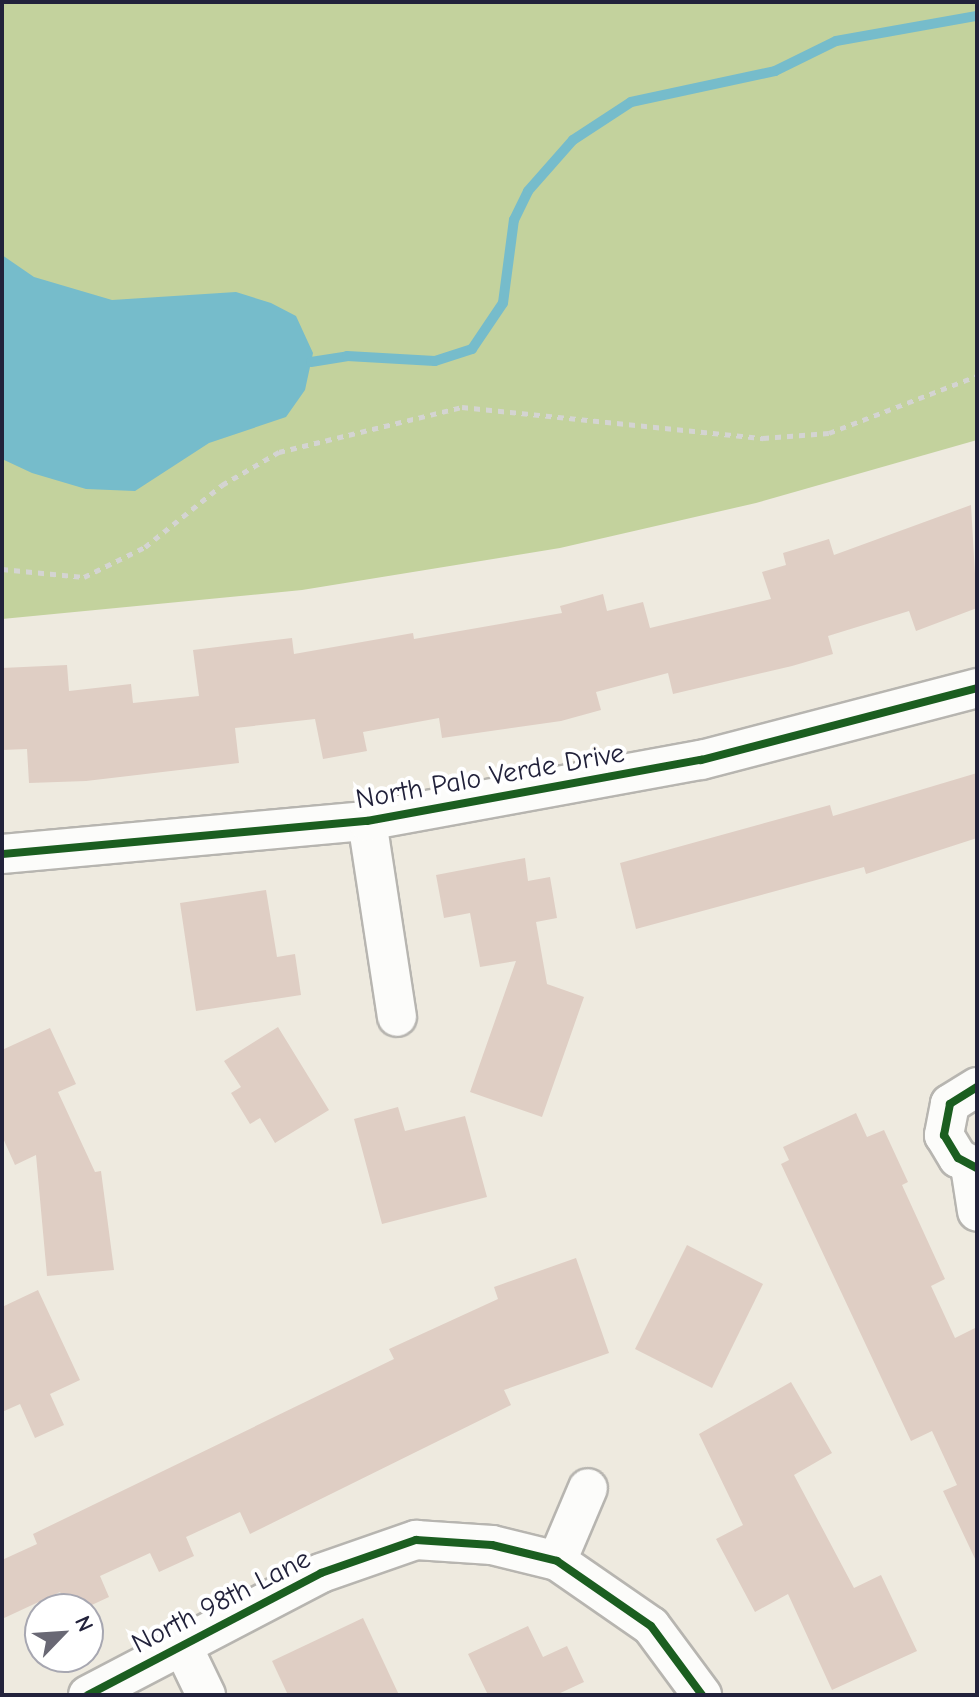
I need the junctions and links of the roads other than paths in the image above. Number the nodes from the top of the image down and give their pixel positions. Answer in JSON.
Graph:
{"nodes":[{"id":1,"x":977,"y":688,"type":"edge"},
{"id":2,"x":367,"y":821,"type":"junction"},
{"id":3,"x":2,"y":854,"type":"edge"},
{"id":4,"x":397,"y":1017,"type":"dead end"},
{"id":5,"x":977,"y":1087,"type":"edge"},
{"id":6,"x":973,"y":1167,"type":"edge"},
{"id":7,"x":977,"y":1211,"type":"edge"},
{"id":8,"x":588,"y":1488,"type":"dead end"},
{"id":9,"x":557,"y":1561,"type":"junction"},
{"id":10,"x":181,"y":1643,"type":"junction"},
{"id":11,"x":88,"y":1695,"type":"edge"},
{"id":12,"x":206,"y":1695,"type":"edge"},
{"id":13,"x":702,"y":1695,"type":"edge"}],
"edges":[{"from":1,"to":2,"type":"street","name":"North Palo Verde Drive"},
{"from":2,"to":3,"type":"street","name":"North Palo Verde Drive"},
{"from":2,"to":4,"type":"street","name":"North Palo Verde Drive"},
{"from":5,"to":6,"type":"street"},
{"from":6,"to":7,"type":"street"},
{"from":8,"to":9,"type":"street"},
{"from":9,"to":10,"type":"street","name":"North 98th Lane"},
{"from":9,"to":13,"type":"street","name":"North 98th Lane"},
{"from":10,"to":11,"type":"street","name":"North 98th Lane"},
{"from":10,"to":12,"type":"street"}]}
